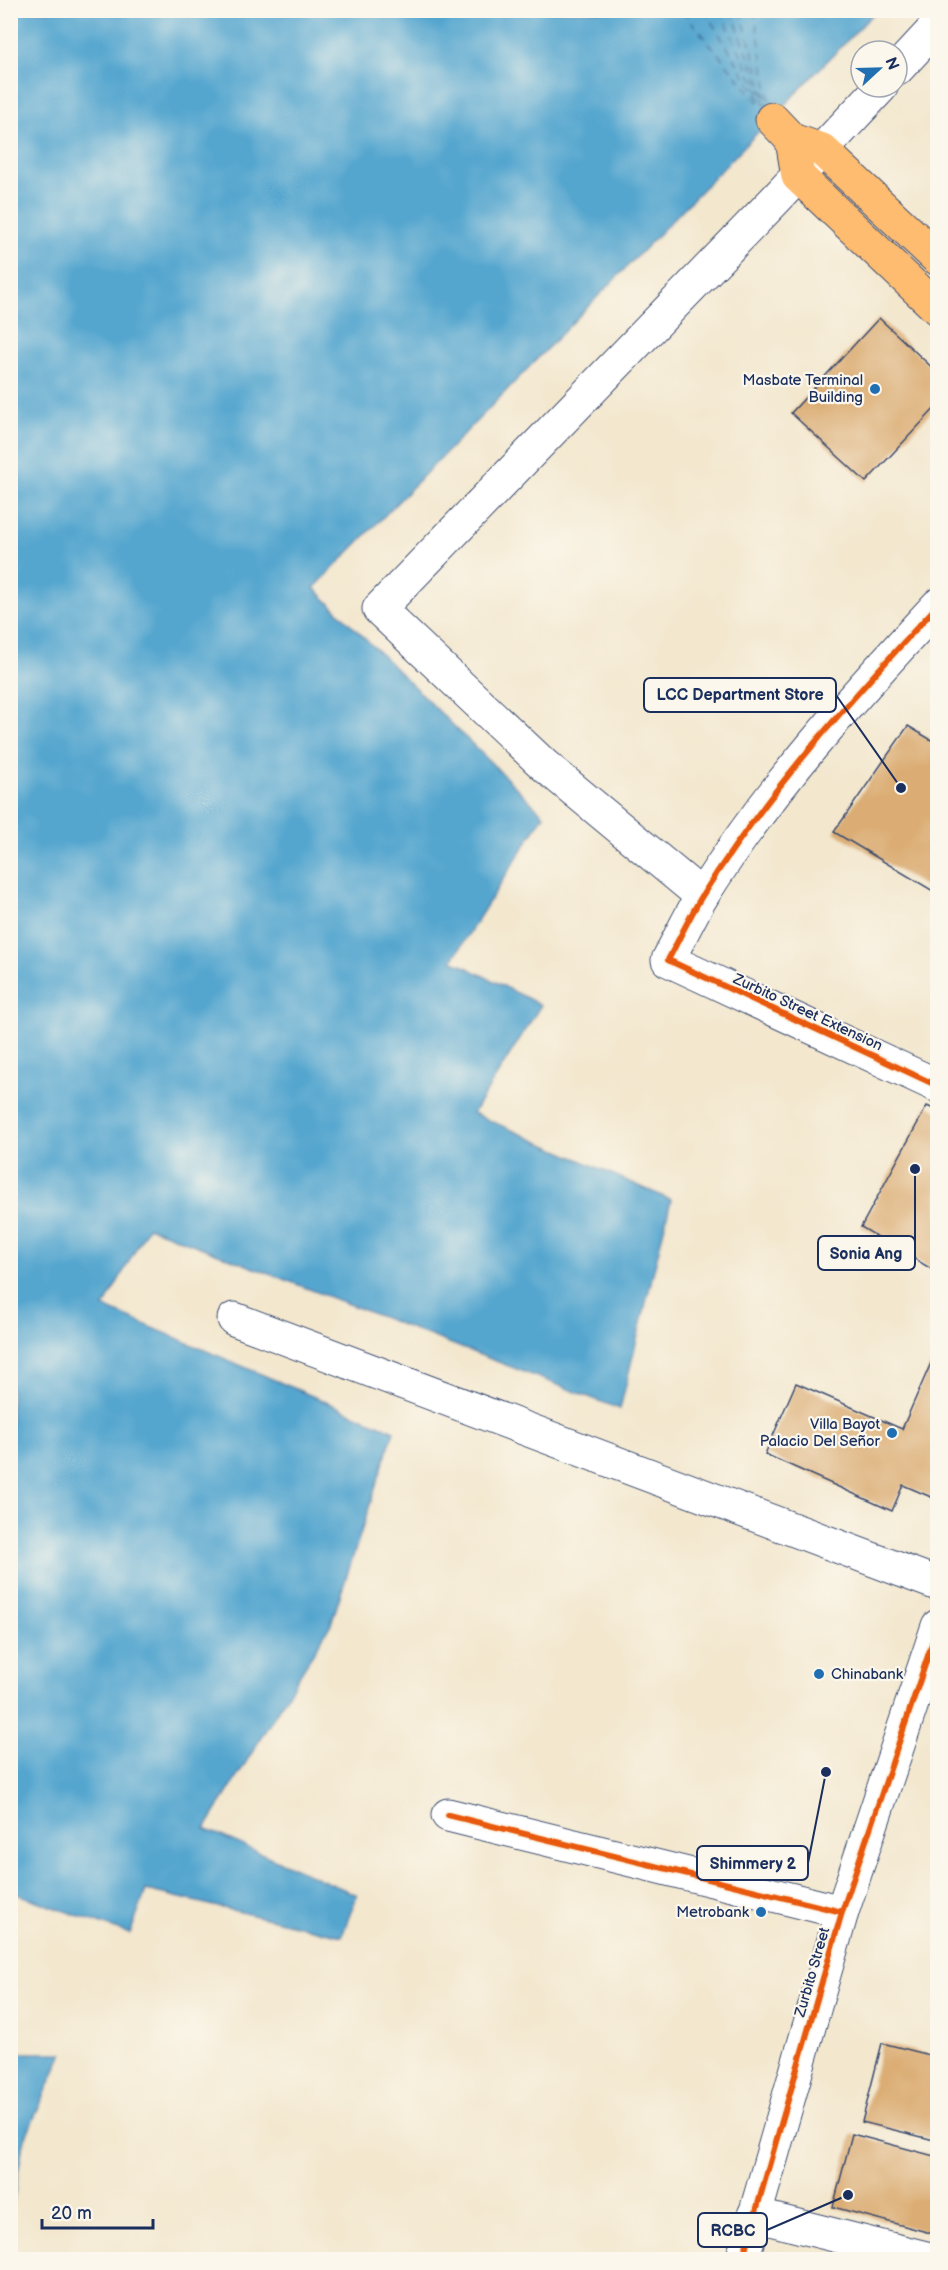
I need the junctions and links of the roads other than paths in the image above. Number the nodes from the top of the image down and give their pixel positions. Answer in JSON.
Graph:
{"nodes":[{"id":1,"x":938,"y":25,"type":"edge"},
{"id":2,"x":909,"y":56,"type":"edge"},
{"id":3,"x":870,"y":99,"type":"edge"},
{"id":4,"x":822,"y":150,"type":"junction"},
{"id":5,"x":798,"y":176,"type":"junction"},
{"id":6,"x":938,"y":259,"type":"edge"},
{"id":7,"x":938,"y":309,"type":"edge"},
{"id":8,"x":938,"y":605,"type":"edge"},
{"id":9,"x":702,"y":896,"type":"junction"},
{"id":10,"x":938,"y":1086,"type":"edge"},
{"id":11,"x":234,"y":1319,"type":"dead end"},
{"id":12,"x":938,"y":1584,"type":"edge"},
{"id":13,"x":936,"y":1635,"type":"edge"},
{"id":14,"x":448,"y":1815,"type":"dead end"},
{"id":15,"x":842,"y":1912,"type":"junction"},
{"id":16,"x":754,"y":2215,"type":"junction"},
{"id":17,"x":741,"y":2259,"type":"edge"},
{"id":18,"x":934,"y":2259,"type":"edge"}],
"edges":[{"from":1,"to":2,"type":"street"},
{"from":3,"to":4,"type":"street"},
{"from":4,"to":5,"type":"street"},
{"from":4,"to":5,"type":"main road"},
{"from":4,"to":6,"type":"main road"},
{"from":5,"to":7,"type":"main road"},
{"from":5,"to":9,"type":"street"},
{"from":8,"to":9,"type":"street"},
{"from":9,"to":10,"type":"street","name":"Zurbito Street Extension"},
{"from":11,"to":12,"type":"street"},
{"from":13,"to":15,"type":"street","name":"Zurbito Street"},
{"from":14,"to":15,"type":"street"},
{"from":15,"to":16,"type":"street","name":"Zurbito Street"},
{"from":16,"to":17,"type":"street","name":"Zurbito Street"},
{"from":16,"to":18,"type":"street"}]}
